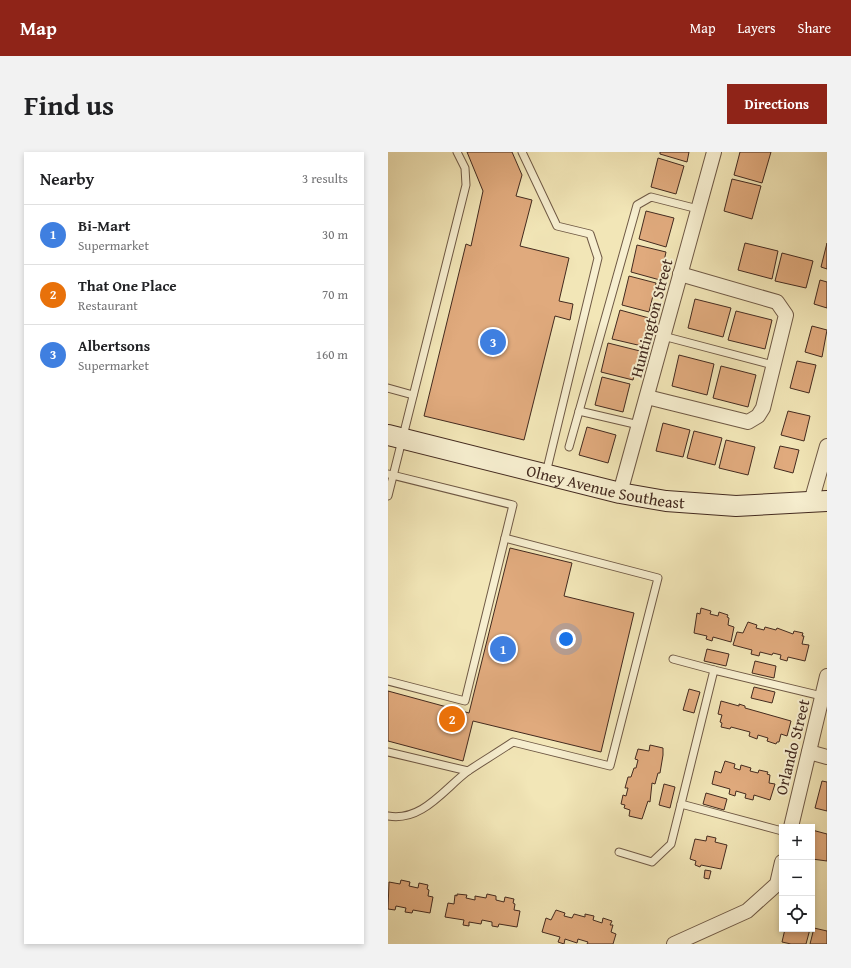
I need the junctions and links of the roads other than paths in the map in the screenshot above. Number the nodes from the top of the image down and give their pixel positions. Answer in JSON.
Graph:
{"nodes":[{"id":1,"x":457,"y":152,"type":"edge"},
{"id":2,"x":522,"y":152,"type":"edge"},
{"id":3,"x":714,"y":152,"type":"edge"},
{"id":4,"x":698,"y":209,"type":"junction"},
{"id":5,"x":680,"y":274,"type":"junction"},
{"id":6,"x":663,"y":336,"type":"junction"},
{"id":7,"x":773,"y":365,"type":"junction"},
{"id":8,"x":388,"y":388,"type":"edge"},
{"id":9,"x":413,"y":395,"type":"junction"},
{"id":10,"x":646,"y":397,"type":"junction"},
{"id":11,"x":579,"y":411,"type":"junction"},
{"id":12,"x":639,"y":425,"type":"junction"},
{"id":13,"x":395,"y":437,"type":"edge"},
{"id":14,"x":827,"y":446,"type":"edge"},
{"id":15,"x":569,"y":447,"type":"dead end"},
{"id":16,"x":546,"y":474,"type":"junction"},
{"id":17,"x":390,"y":475,"type":"edge"},
{"id":18,"x":620,"y":493,"type":"junction"},
{"id":19,"x":388,"y":496,"type":"edge"},
{"id":20,"x":819,"y":501,"type":"edge"},
{"id":21,"x":505,"y":538,"type":"junction"},
{"id":22,"x":672,"y":660,"type":"dead end"},
{"id":23,"x":714,"y":670,"type":"junction"},
{"id":24,"x":827,"y":676,"type":"edge"},
{"id":25,"x":388,"y":681,"type":"edge"},
{"id":26,"x":822,"y":696,"type":"junction"},
{"id":27,"x":388,"y":752,"type":"edge"},
{"id":28,"x":809,"y":752,"type":"junction"},
{"id":29,"x":827,"y":757,"type":"edge"},
{"id":30,"x":468,"y":771,"type":"junction"},
{"id":31,"x":680,"y":804,"type":"junction"},
{"id":32,"x":388,"y":816,"type":"edge"},
{"id":33,"x":791,"y":824,"type":"edge"},
{"id":34,"x":779,"y":830,"type":"edge"},
{"id":35,"x":619,"y":852,"type":"dead end"},
{"id":36,"x":779,"y":875,"type":"edge"},
{"id":37,"x":674,"y":944,"type":"edge"}],
"edges":[{"from":1,"to":9,"type":"lane"},
{"from":2,"to":16,"type":"lane"},
{"from":3,"to":4,"type":"street","name":"Huntington Street"},
{"from":4,"to":5,"type":"street","name":"Huntington Street"},
{"from":4,"to":11,"type":"lane"},
{"from":5,"to":6,"type":"street","name":"Huntington Street"},
{"from":5,"to":7,"type":"street"},
{"from":6,"to":7,"type":"lane"},
{"from":6,"to":10,"type":"street","name":"Huntington Street"},
{"from":7,"to":10,"type":"street"},
{"from":8,"to":9,"type":"lane"},
{"from":9,"to":13,"type":"lane"},
{"from":10,"to":12,"type":"street","name":"Huntington Street"},
{"from":11,"to":12,"type":"lane"},
{"from":11,"to":15,"type":"lane"},
{"from":12,"to":18,"type":"street","name":"Huntington Street"},
{"from":13,"to":16,"type":"main road","name":"Olney Avenue Southeast"},
{"from":13,"to":17,"type":"lane"},
{"from":14,"to":20,"type":"street"},
{"from":16,"to":18,"type":"main road","name":"Olney Avenue Southeast"},
{"from":17,"to":19,"type":"lane"},
{"from":17,"to":21,"type":"lane"},
{"from":18,"to":20,"type":"main road","name":"Olney Avenue Southeast"},
{"from":21,"to":25,"type":"lane"},
{"from":21,"to":30,"type":"lane"},
{"from":22,"to":23,"type":"lane"},
{"from":23,"to":26,"type":"lane"},
{"from":23,"to":31,"type":"lane"},
{"from":24,"to":26,"type":"street","name":"Orlando Street"},
{"from":26,"to":28,"type":"street","name":"Orlando Street"},
{"from":27,"to":30,"type":"lane"},
{"from":28,"to":29,"type":"street"},
{"from":28,"to":33,"type":"street","name":"Orlando Street"},
{"from":30,"to":32,"type":"lane"},
{"from":31,"to":34,"type":"lane"},
{"from":31,"to":35,"type":"lane"},
{"from":36,"to":37,"type":"street"}]}
